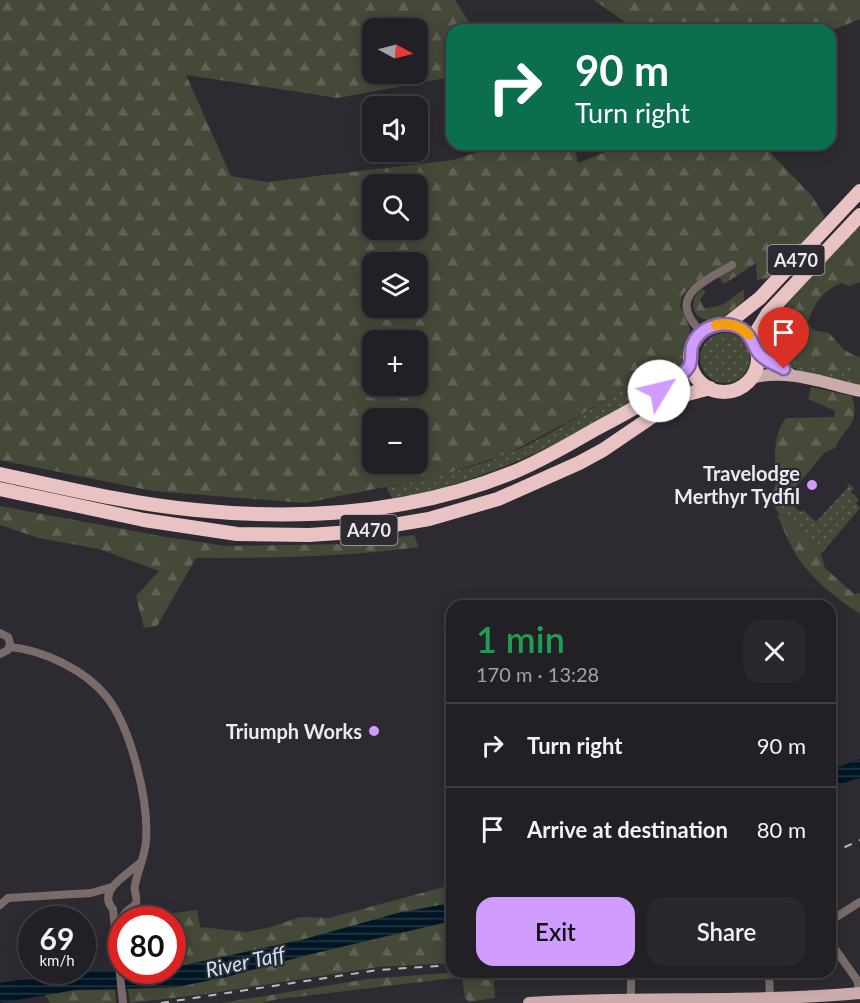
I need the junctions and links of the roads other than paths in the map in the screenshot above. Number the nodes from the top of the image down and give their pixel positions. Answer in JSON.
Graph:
{"nodes":[{"id":1,"x":860,"y":191,"type":"edge"},
{"id":2,"x":860,"y":215,"type":"edge"},
{"id":3,"x":732,"y":265,"type":"dead end"},
{"id":4,"x":728,"y":324,"type":"junction"},
{"id":5,"x":702,"y":332,"type":"junction"},
{"id":6,"x":752,"y":339,"type":"junction"},
{"id":7,"x":758,"y":353,"type":"junction"},
{"id":8,"x":691,"y":364,"type":"junction"},
{"id":9,"x":790,"y":374,"type":"junction"},
{"id":10,"x":751,"y":378,"type":"junction"},
{"id":11,"x":710,"y":388,"type":"junction"},
{"id":12,"x":860,"y":391,"type":"edge"},
{"id":13,"x":0,"y":474,"type":"edge"},
{"id":14,"x":0,"y":489,"type":"edge"},
{"id":15,"x":0,"y":633,"type":"edge"},
{"id":16,"x":10,"y":647,"type":"junction"},
{"id":17,"x":0,"y":654,"type":"edge"},
{"id":18,"x":142,"y":862,"type":"junction"},
{"id":19,"x":114,"y":886,"type":"junction"},
{"id":20,"x":134,"y":888,"type":"junction"},
{"id":21,"x":91,"y":893,"type":"junction"},
{"id":22,"x":860,"y":902,"type":"edge"},
{"id":23,"x":0,"y":905,"type":"edge"},
{"id":24,"x":110,"y":906,"type":"edge"},
{"id":25,"x":111,"y":906,"type":"edge"},
{"id":26,"x":132,"y":906,"type":"edge"},
{"id":27,"x":836,"y":917,"type":"edge"},
{"id":28,"x":836,"y":950,"type":"edge"},
{"id":29,"x":631,"y":978,"type":"edge"},
{"id":30,"x":770,"y":978,"type":"edge"},
{"id":31,"x":121,"y":984,"type":"edge"},
{"id":32,"x":860,"y":993,"type":"edge"},
{"id":33,"x":631,"y":1000,"type":"junction"},
{"id":34,"x":776,"y":1001,"type":"edge"},
{"id":35,"x":123,"y":1003,"type":"edge"},
{"id":36,"x":529,"y":1003,"type":"edge"},
{"id":37,"x":570,"y":1003,"type":"edge"}],
"edges":[{"from":1,"to":4,"type":"highway","number":"A470"},
{"from":2,"to":6,"type":"highway","number":"A470"},
{"from":3,"to":5,"type":"street"},
{"from":4,"to":5,"type":"highway"},
{"from":4,"to":6,"type":"highway"},
{"from":5,"to":8,"type":"highway"},
{"from":6,"to":7,"type":"highway"},
{"from":7,"to":9,"type":"main road"},
{"from":7,"to":10,"type":"highway"},
{"from":8,"to":11,"type":"highway"},
{"from":8,"to":13,"type":"highway","number":"A470"},
{"from":9,"to":10,"type":"main road"},
{"from":9,"to":12,"type":"main road"},
{"from":10,"to":11,"type":"highway"},
{"from":11,"to":14,"type":"highway","number":"A470"},
{"from":15,"to":16,"type":"street"},
{"from":16,"to":17,"type":"street"},
{"from":16,"to":18,"type":"street"},
{"from":18,"to":19,"type":"street"},
{"from":18,"to":20,"type":"street"},
{"from":19,"to":20,"type":"street"},
{"from":19,"to":21,"type":"street"},
{"from":19,"to":25,"type":"street"},
{"from":20,"to":26,"type":"street"},
{"from":21,"to":23,"type":"street"},
{"from":21,"to":24,"type":"street"},
{"from":22,"to":27,"type":"street"},
{"from":28,"to":32,"type":"street"},
{"from":29,"to":33,"type":"street"},
{"from":30,"to":34,"type":"street"},
{"from":31,"to":35,"type":"street"},
{"from":32,"to":34,"type":"main road"},
{"from":33,"to":34,"type":"main road"},
{"from":33,"to":37,"type":"main road"},
{"from":36,"to":37,"type":"main road"}]}
